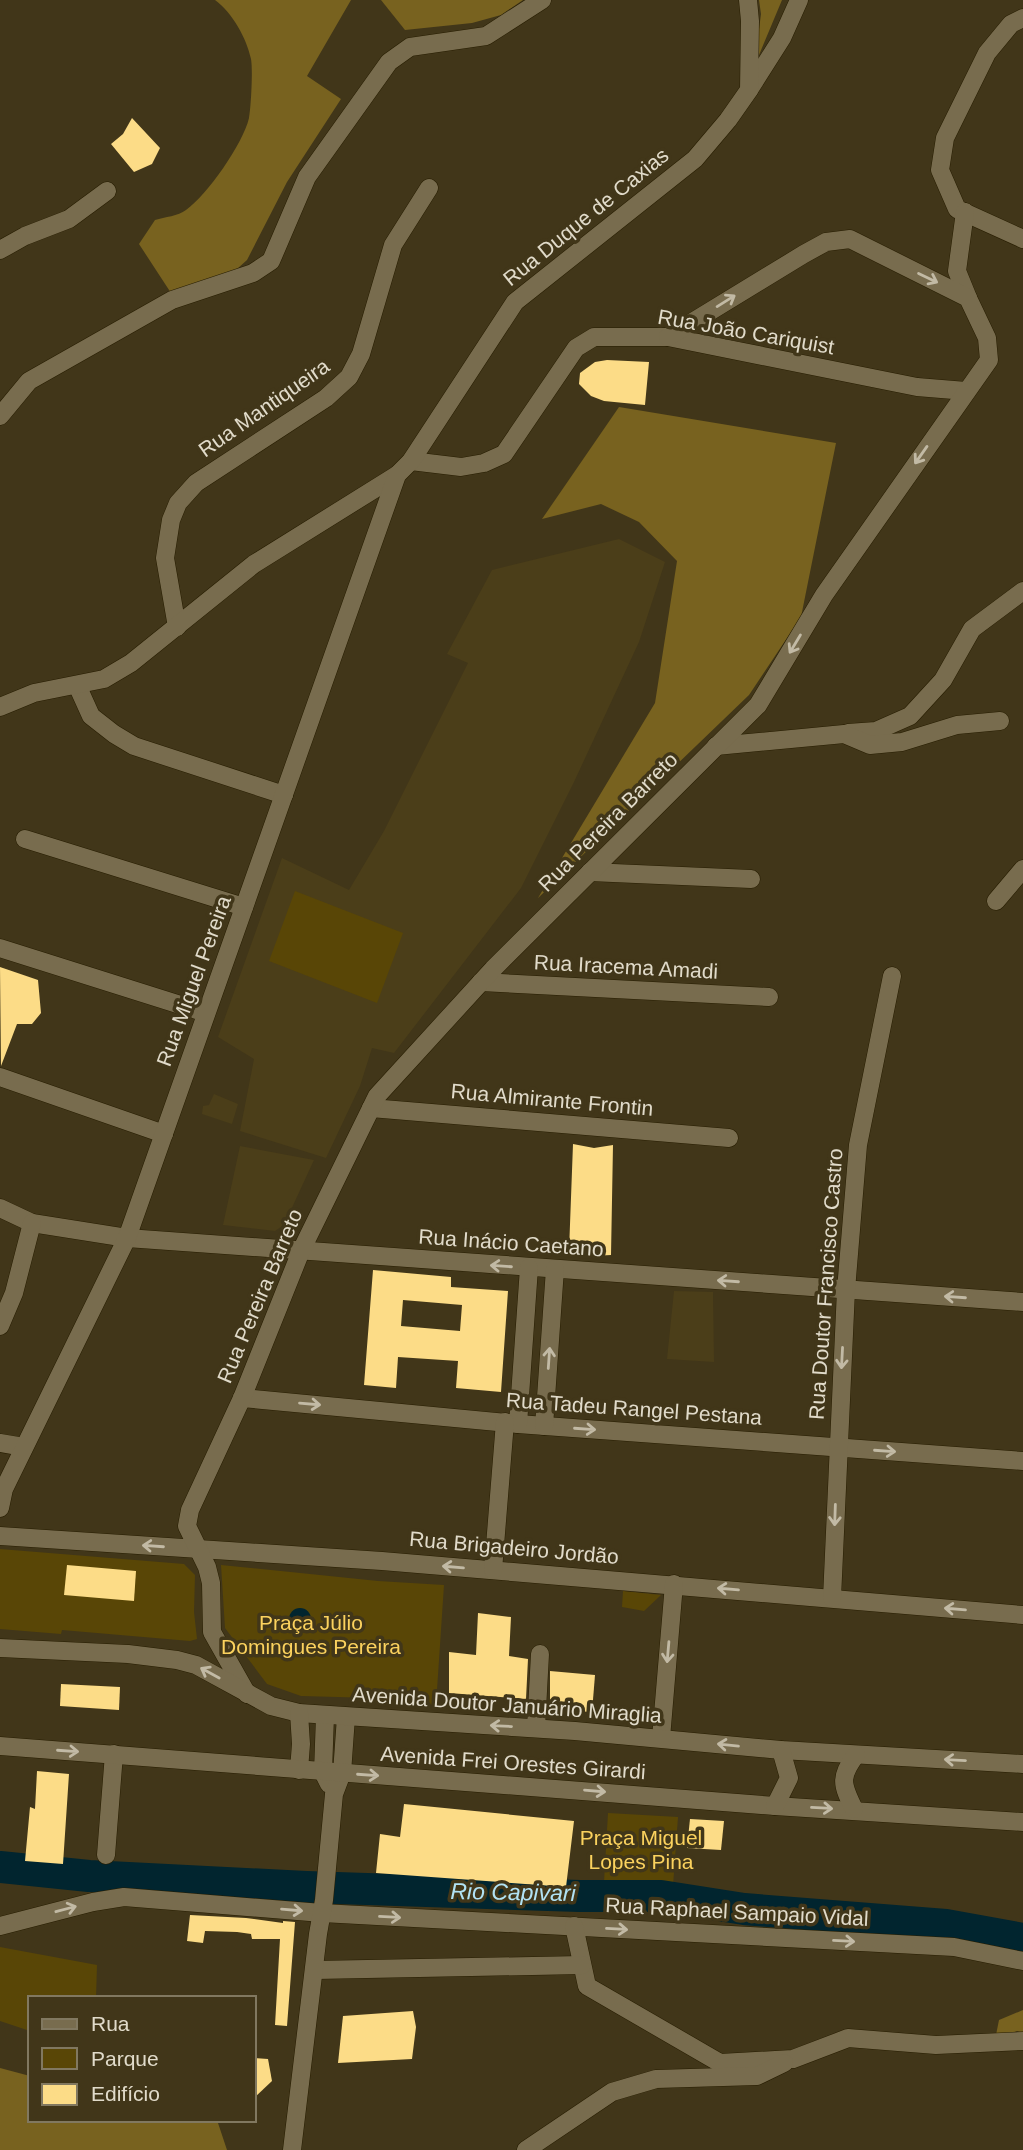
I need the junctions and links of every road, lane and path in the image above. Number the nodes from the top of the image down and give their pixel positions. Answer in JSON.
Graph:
{"nodes":[{"id":1,"x":542,"y":0,"type":"edge"},
{"id":2,"x":748,"y":0,"type":"edge"},
{"id":3,"x":799,"y":0,"type":"edge"},
{"id":4,"x":1023,"y":18,"type":"edge"},
{"id":5,"x":749,"y":90,"type":"junction"},
{"id":6,"x":429,"y":188,"type":"dead end"},
{"id":7,"x":107,"y":191,"type":"dead end"},
{"id":8,"x":965,"y":212,"type":"junction"},
{"id":9,"x":1023,"y":239,"type":"edge"},
{"id":10,"x":0,"y":250,"type":"edge"},
{"id":11,"x":968,"y":298,"type":"junction"},
{"id":12,"x":668,"y":337,"type":"junction"},
{"id":13,"x":965,"y":391,"type":"junction"},
{"id":14,"x":0,"y":415,"type":"edge"},
{"id":15,"x":411,"y":461,"type":"junction"},
{"id":16,"x":397,"y":475,"type":"junction"},
{"id":17,"x":1023,"y":591,"type":"edge"},
{"id":18,"x":177,"y":627,"type":"junction"},
{"id":19,"x":77,"y":685,"type":"junction"},
{"id":20,"x":0,"y":707,"type":"edge"},
{"id":21,"x":1000,"y":721,"type":"dead end"},
{"id":22,"x":844,"y":734,"type":"junction"},
{"id":23,"x":716,"y":746,"type":"junction"},
{"id":24,"x":284,"y":795,"type":"junction"},
{"id":25,"x":25,"y":839,"type":"dead end"},
{"id":26,"x":1023,"y":869,"type":"edge"},
{"id":27,"x":590,"y":872,"type":"junction"},
{"id":28,"x":751,"y":879,"type":"dead end"},
{"id":29,"x":996,"y":901,"type":"dead end"},
{"id":30,"x":244,"y":907,"type":"junction"},
{"id":31,"x":0,"y":948,"type":"edge"},
{"id":32,"x":892,"y":976,"type":"dead end"},
{"id":33,"x":481,"y":982,"type":"junction"},
{"id":34,"x":769,"y":997,"type":"dead end"},
{"id":35,"x":206,"y":1013,"type":"junction"},
{"id":36,"x":0,"y":1077,"type":"edge"},
{"id":37,"x":371,"y":1108,"type":"junction"},
{"id":38,"x":164,"y":1134,"type":"junction"},
{"id":39,"x":729,"y":1138,"type":"dead end"},
{"id":40,"x":0,"y":1208,"type":"edge"},
{"id":41,"x":32,"y":1223,"type":"junction"},
{"id":42,"x":127,"y":1238,"type":"junction"},
{"id":43,"x":301,"y":1251,"type":"junction"},
{"id":44,"x":529,"y":1268,"type":"junction"},
{"id":45,"x":555,"y":1269,"type":"junction"},
{"id":46,"x":846,"y":1290,"type":"junction"},
{"id":47,"x":1023,"y":1302,"type":"edge"},
{"id":48,"x":2,"y":1317,"type":"edge"},
{"id":49,"x":242,"y":1398,"type":"junction"},
{"id":50,"x":511,"y":1423,"type":"junction"},
{"id":51,"x":544,"y":1426,"type":"junction"},
{"id":52,"x":0,"y":1443,"type":"edge"},
{"id":53,"x":24,"y":1447,"type":"junction"},
{"id":54,"x":837,"y":1447,"type":"junction"},
{"id":55,"x":1023,"y":1461,"type":"edge"},
{"id":56,"x":0,"y":1508,"type":"edge"},
{"id":57,"x":0,"y":1536,"type":"edge"},
{"id":58,"x":198,"y":1549,"type":"junction"},
{"id":59,"x":493,"y":1570,"type":"junction"},
{"id":60,"x":674,"y":1584,"type":"junction"},
{"id":61,"x":832,"y":1598,"type":"junction"},
{"id":62,"x":1023,"y":1615,"type":"edge"},
{"id":63,"x":0,"y":1648,"type":"edge"},
{"id":64,"x":540,"y":1654,"type":"dead end"},
{"id":65,"x":247,"y":1694,"type":"junction"},
{"id":66,"x":299,"y":1713,"type":"junction"},
{"id":67,"x":325,"y":1716,"type":"junction"},
{"id":68,"x":345,"y":1717,"type":"junction"},
{"id":69,"x":536,"y":1728,"type":"junction"},
{"id":70,"x":661,"y":1738,"type":"junction"},
{"id":71,"x":0,"y":1746,"type":"edge"},
{"id":72,"x":781,"y":1750,"type":"junction"},
{"id":73,"x":114,"y":1754,"type":"junction"},
{"id":74,"x":856,"y":1755,"type":"junction"},
{"id":75,"x":1023,"y":1764,"type":"edge"},
{"id":76,"x":299,"y":1770,"type":"junction"},
{"id":77,"x":323,"y":1772,"type":"junction"},
{"id":78,"x":342,"y":1773,"type":"junction"},
{"id":79,"x":334,"y":1794,"type":"junction"},
{"id":80,"x":775,"y":1806,"type":"junction"},
{"id":81,"x":854,"y":1809,"type":"junction"},
{"id":82,"x":1023,"y":1822,"type":"edge"},
{"id":83,"x":106,"y":1855,"type":"dead end"},
{"id":84,"x":323,"y":1907,"type":"junction"},
{"id":85,"x":0,"y":1926,"type":"edge"},
{"id":86,"x":574,"y":1926,"type":"junction"},
{"id":87,"x":1023,"y":1961,"type":"edge"},
{"id":88,"x":582,"y":1965,"type":"junction"},
{"id":89,"x":315,"y":1970,"type":"junction"},
{"id":90,"x":1023,"y":2041,"type":"edge"},
{"id":91,"x":793,"y":2059,"type":"junction"},
{"id":92,"x":292,"y":2150,"type":"edge"},
{"id":93,"x":526,"y":2150,"type":"edge"}],
"edges":[{"from":1,"to":14,"type":"street"},
{"from":2,"to":5,"type":"street"},
{"from":3,"to":5,"type":"street","name":"Rua Duque de Caxias"},
{"from":4,"to":8,"type":"street"},
{"from":5,"to":15,"type":"street","name":"Rua Duque de Caxias"},
{"from":6,"to":18,"type":"street","name":"Rua Mantiqueira"},
{"from":7,"to":10,"type":"street"},
{"from":8,"to":9,"type":"street"},
{"from":8,"to":11,"type":"street"},
{"from":12,"to":11,"type":"street","one_way":true},
{"from":11,"to":13,"type":"street","name":"Rua Pereira Barreto"},
{"from":12,"to":13,"type":"street","name":"Rua João Cariquist"},
{"from":12,"to":15,"type":"street","name":"Rua João Cariquist"},
{"from":13,"to":23,"type":"street","name":"Rua Pereira Barreto","one_way":true},
{"from":15,"to":16,"type":"street","name":"Rua Miguel Pereira"},
{"from":16,"to":18,"type":"street"},
{"from":16,"to":24,"type":"street","name":"Rua Miguel Pereira"},
{"from":17,"to":22,"type":"street"},
{"from":18,"to":19,"type":"street"},
{"from":19,"to":20,"type":"street"},
{"from":19,"to":24,"type":"street"},
{"from":21,"to":22,"type":"street"},
{"from":22,"to":23,"type":"street"},
{"from":23,"to":27,"type":"street","name":"Rua Pereira Barreto"},
{"from":24,"to":30,"type":"street","name":"Rua Miguel Pereira"},
{"from":25,"to":30,"type":"street"},
{"from":26,"to":29,"type":"street"},
{"from":27,"to":28,"type":"street"},
{"from":27,"to":33,"type":"street","name":"Rua Pereira Barreto"},
{"from":30,"to":35,"type":"street","name":"Rua Miguel Pereira"},
{"from":31,"to":35,"type":"street"},
{"from":32,"to":46,"type":"street","name":"Rua Doutor Francisco Castro"},
{"from":33,"to":34,"type":"street","name":"Rua Iracema Amadi"},
{"from":33,"to":37,"type":"street","name":"Rua Pereira Barreto"},
{"from":35,"to":38,"type":"street","name":"Rua Miguel Pereira"},
{"from":36,"to":38,"type":"street"},
{"from":37,"to":39,"type":"street","name":"Rua Almirante Frontin"},
{"from":37,"to":43,"type":"street","name":"Rua Pereira Barreto"},
{"from":38,"to":42,"type":"street","name":"Rua Miguel Pereira"},
{"from":40,"to":41,"type":"street","name":"Rua Inácio Caetano"},
{"from":41,"to":42,"type":"street","name":"Rua Inácio Caetano"},
{"from":41,"to":48,"type":"street"},
{"from":42,"to":43,"type":"street","name":"Rua Inácio Caetano"},
{"from":42,"to":53,"type":"street","name":"Rua Miguel Pereira"},
{"from":44,"to":43,"type":"street","name":"Rua Inácio Caetano","one_way":true},
{"from":43,"to":49,"type":"street","name":"Rua Pereira Barreto"},
{"from":44,"to":45,"type":"street","name":"Rua Inácio Caetano"},
{"from":44,"to":50,"type":"street"},
{"from":46,"to":45,"type":"street","name":"Rua Inácio Caetano","one_way":true},
{"from":51,"to":45,"type":"street","one_way":true},
{"from":47,"to":46,"type":"street","name":"Rua Inácio Caetano","one_way":true},
{"from":46,"to":54,"type":"street","name":"Rua Doutor Francisco Castro","one_way":true},
{"from":49,"to":50,"type":"street","name":"Rua Tadeu Rangel Pestana","one_way":true},
{"from":49,"to":58,"type":"street","name":"Rua Pereira Barreto"},
{"from":50,"to":51,"type":"street","name":"Rua Tadeu Rangel Pestana"},
{"from":50,"to":59,"type":"street"},
{"from":51,"to":54,"type":"street","name":"Rua Tadeu Rangel Pestana","one_way":true},
{"from":52,"to":53,"type":"street"},
{"from":53,"to":56,"type":"street","name":"Rua Miguel Pereira"},
{"from":54,"to":55,"type":"street","name":"Rua Tadeu Rangel Pestana","one_way":true},
{"from":54,"to":61,"type":"street","name":"Rua Doutor Francisco Castro","one_way":true},
{"from":58,"to":57,"type":"street","name":"Rua Brigadeiro Jordão","one_way":true},
{"from":59,"to":58,"type":"street","name":"Rua Brigadeiro Jordão","one_way":true},
{"from":58,"to":65,"type":"street","name":"Rua Pereira Barreto"},
{"from":59,"to":60,"type":"street","name":"Rua Brigadeiro Jordão"},
{"from":61,"to":60,"type":"street","name":"Rua Brigadeiro Jordão","one_way":true},
{"from":60,"to":70,"type":"street","one_way":true},
{"from":62,"to":61,"type":"street","name":"Rua Brigadeiro Jordão","one_way":true},
{"from":65,"to":63,"type":"street","name":"Avenida Doutor Januário Miraglia","one_way":true},
{"from":64,"to":69,"type":"street"},
{"from":65,"to":66,"type":"street","name":"Avenida Doutor Januário Miraglia"},
{"from":66,"to":67,"type":"street","name":"Avenida Doutor Januário Miraglia"},
{"from":66,"to":76,"type":"street"},
{"from":67,"to":68,"type":"street","name":"Avenida Doutor Januário Miraglia"},
{"from":67,"to":77,"type":"street"},
{"from":69,"to":68,"type":"street","name":"Avenida Doutor Januário Miraglia","one_way":true},
{"from":68,"to":78,"type":"street"},
{"from":69,"to":70,"type":"street","name":"Avenida Doutor Januário Miraglia"},
{"from":72,"to":70,"type":"street","name":"Avenida Doutor Januário Miraglia","one_way":true},
{"from":71,"to":73,"type":"street","name":"Avenida Frei Orestes Girardi","one_way":true},
{"from":72,"to":74,"type":"street","name":"Avenida Doutor Januário Miraglia"},
{"from":72,"to":80,"type":"street"},
{"from":73,"to":76,"type":"street","name":"Avenida Frei Orestes Girardi"},
{"from":73,"to":83,"type":"street"},
{"from":75,"to":74,"type":"street","name":"Avenida Doutor Januário Miraglia","one_way":true},
{"from":74,"to":81,"type":"street"},
{"from":76,"to":77,"type":"street","name":"Avenida Frei Orestes Girardi"},
{"from":77,"to":78,"type":"street","name":"Avenida Frei Orestes Girardi"},
{"from":77,"to":79,"type":"street"},
{"from":78,"to":79,"type":"street"},
{"from":78,"to":80,"type":"street","name":"Avenida Frei Orestes Girardi","one_way":true},
{"from":79,"to":84,"type":"street"},
{"from":80,"to":81,"type":"street","name":"Avenida Frei Orestes Girardi","one_way":true},
{"from":81,"to":82,"type":"street","name":"Avenida Frei Orestes Girardi"},
{"from":85,"to":84,"type":"street","name":"Rua Raphael Sampaio Vidal","one_way":true},
{"from":84,"to":86,"type":"street","name":"Rua Raphael Sampaio Vidal","one_way":true},
{"from":84,"to":89,"type":"street"},
{"from":86,"to":87,"type":"street","name":"Rua Raphael Sampaio Vidal","one_way":true},
{"from":86,"to":88,"type":"street"},
{"from":88,"to":89,"type":"street"},
{"from":88,"to":91,"type":"street"},
{"from":89,"to":92,"type":"street"},
{"from":90,"to":91,"type":"street"},
{"from":91,"to":93,"type":"street"}]}
